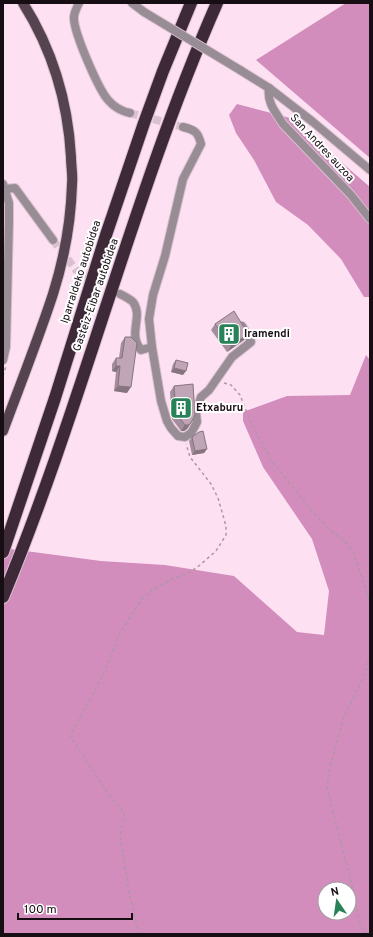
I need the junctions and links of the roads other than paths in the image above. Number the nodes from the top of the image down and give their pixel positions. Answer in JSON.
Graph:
{"nodes":[{"id":1,"x":23,"y":3,"type":"edge"},
{"id":2,"x":79,"y":3,"type":"edge"},
{"id":3,"x":132,"y":3,"type":"edge"},
{"id":4,"x":190,"y":3,"type":"edge"},
{"id":5,"x":217,"y":3,"type":"edge"},
{"id":6,"x":269,"y":88,"type":"junction"},
{"id":7,"x":130,"y":113,"type":"tunnel mouth"},
{"id":8,"x":183,"y":127,"type":"tunnel mouth"},
{"id":9,"x":370,"y":170,"type":"edge"},
{"id":10,"x":4,"y":186,"type":"edge"},
{"id":11,"x":370,"y":218,"type":"edge"},
{"id":12,"x":53,"y":240,"type":"tunnel mouth"},
{"id":13,"x":120,"y":294,"type":"tunnel mouth"},
{"id":14,"x":238,"y":321,"type":"edge"},
{"id":15,"x":152,"y":347,"type":"junction"},
{"id":16,"x":3,"y":360,"type":"edge"},
{"id":17,"x":3,"y":431,"type":"edge"},
{"id":18,"x":3,"y":552,"type":"edge"},
{"id":19,"x":3,"y":597,"type":"edge"}],
"edges":[{"from":1,"to":17,"type":"main road"},
{"from":2,"to":7,"type":"street"},
{"from":3,"to":6,"type":"street","name":"San Andres auzoa","bridge":true},
{"from":4,"to":18,"type":"highway","name":"Iparraldeko autobidea"},
{"from":5,"to":19,"type":"highway","name":"Gasteiz-Eibar autobidea"},
{"from":6,"to":9,"type":"street","name":"San Andres auzoa"},
{"from":6,"to":11,"type":"street","name":"San Andres auzoa"},
{"from":8,"to":15,"type":"street"},
{"from":10,"to":12,"type":"street"},
{"from":10,"to":16,"type":"street"},
{"from":13,"to":15,"type":"street"},
{"from":14,"to":15,"type":"street"}]}
